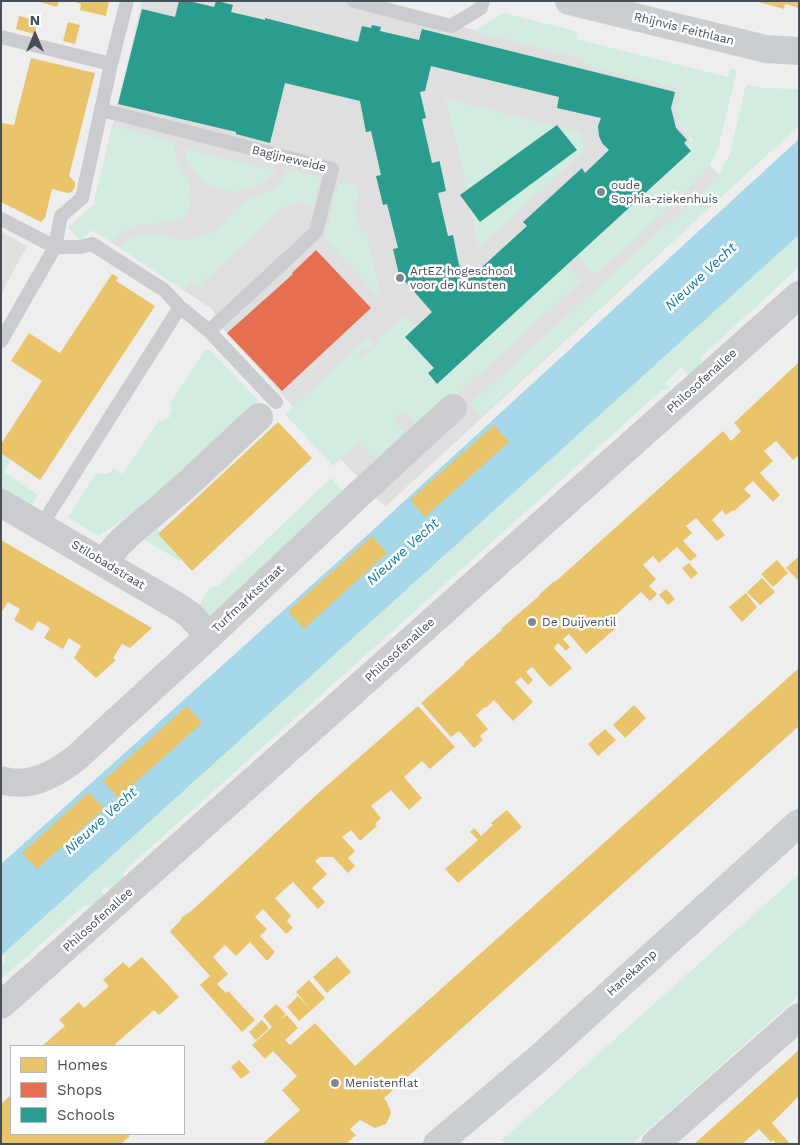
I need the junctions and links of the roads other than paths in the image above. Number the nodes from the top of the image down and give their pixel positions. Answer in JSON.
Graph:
{"nodes":[{"id":1,"x":127,"y":1,"type":"edge"},
{"id":2,"x":354,"y":1,"type":"edge"},
{"id":3,"x":483,"y":1,"type":"edge"},
{"id":4,"x":569,"y":1,"type":"edge"},
{"id":5,"x":1,"y":37,"type":"edge"},
{"id":6,"x":799,"y":51,"type":"edge"},
{"id":7,"x":111,"y":64,"type":"junction"},
{"id":8,"x":102,"y":110,"type":"junction"},
{"id":9,"x":1,"y":219,"type":"edge"},
{"id":10,"x":55,"y":247,"type":"junction"},
{"id":11,"x":799,"y":295,"type":"edge"},
{"id":12,"x":180,"y":307,"type":"junction"},
{"id":13,"x":209,"y":331,"type":"junction"},
{"id":14,"x":1,"y":341,"type":"edge"},
{"id":15,"x":453,"y":408,"type":"dead end"},
{"id":16,"x":268,"y":409,"type":"joint"},
{"id":17,"x":1,"y":503,"type":"edge"},
{"id":18,"x":41,"y":526,"type":"junction"},
{"id":19,"x":104,"y":563,"type":"junction"},
{"id":20,"x":209,"y":636,"type":"junction"},
{"id":21,"x":1,"y":780,"type":"edge"},
{"id":22,"x":799,"y":823,"type":"edge"},
{"id":23,"x":1,"y":1005,"type":"edge"},
{"id":24,"x":799,"y":1018,"type":"edge"},
{"id":25,"x":461,"y":1132,"type":"edge"},
{"id":26,"x":437,"y":1144,"type":"edge"},
{"id":27,"x":655,"y":1144,"type":"edge"}],
"edges":[{"from":1,"to":7,"type":"lane"},
{"from":2,"to":3,"type":"lane"},
{"from":4,"to":6,"type":"main road","name":"Rhijnvis Feithlaan"},
{"from":5,"to":7,"type":"lane"},
{"from":7,"to":8,"type":"lane"},
{"from":8,"to":10,"type":"lane"},
{"from":8,"to":13,"type":"lane","name":"Bagijneweide"},
{"from":9,"to":10,"type":"lane"},
{"from":10,"to":12,"type":"lane"},
{"from":10,"to":14,"type":"lane"},
{"from":11,"to":23,"type":"street","name":"Philosofenallee"},
{"from":12,"to":13,"type":"lane"},
{"from":12,"to":18,"type":"lane"},
{"from":13,"to":16,"type":"lane"},
{"from":15,"to":20,"type":"street","name":"Turfmarktstraat"},
{"from":16,"to":19,"type":"street"},
{"from":17,"to":18,"type":"street","name":"Stilobadstraat"},
{"from":18,"to":19,"type":"street","name":"Stilobadstraat"},
{"from":19,"to":20,"type":"street","name":"Stilobadstraat"},
{"from":20,"to":21,"type":"street","name":"Turfmarktstraat"},
{"from":22,"to":25,"type":"main road","name":"Hanekamp"},
{"from":24,"to":27,"type":"street"},
{"from":25,"to":26,"type":"main road","name":"Hanekamp"}]}
